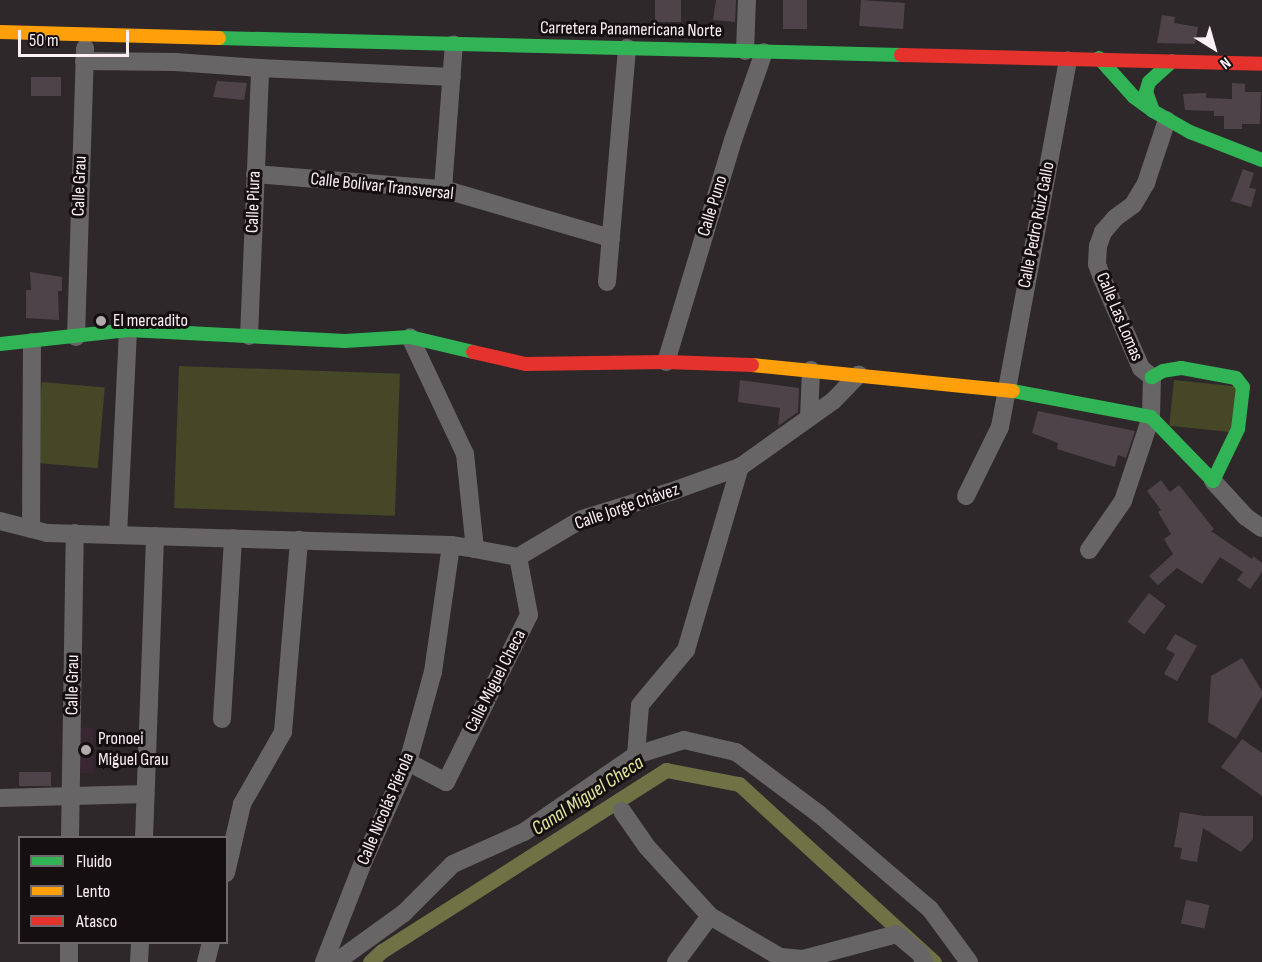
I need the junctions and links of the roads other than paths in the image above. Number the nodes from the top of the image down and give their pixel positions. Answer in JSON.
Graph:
{"nodes":[{"id":1,"x":747,"y":0,"type":"edge"},
{"id":2,"x":0,"y":32,"type":"edge"},
{"id":3,"x":85,"y":34,"type":"junction"},
{"id":4,"x":454,"y":44,"type":"junction"},
{"id":5,"x":627,"y":48,"type":"junction"},
{"id":6,"x":745,"y":51,"type":"junction"},
{"id":7,"x":764,"y":52,"type":"junction"},
{"id":8,"x":1099,"y":58,"type":"junction"},
{"id":9,"x":1068,"y":60,"type":"junction"},
{"id":10,"x":84,"y":61,"type":"junction"},
{"id":11,"x":1172,"y":61,"type":"junction"},
{"id":12,"x":1262,"y":64,"type":"edge"},
{"id":13,"x":260,"y":68,"type":"junction"},
{"id":14,"x":452,"y":76,"type":"junction"},
{"id":15,"x":1160,"y":116,"type":"junction"},
{"id":16,"x":1262,"y":160,"type":"edge"},
{"id":17,"x":255,"y":174,"type":"junction"},
{"id":18,"x":443,"y":189,"type":"junction"},
{"id":19,"x":611,"y":238,"type":"junction"},
{"id":20,"x":607,"y":282,"type":"dead end"},
{"id":21,"x":128,"y":330,"type":"junction"},
{"id":22,"x":249,"y":336,"type":"junction"},
{"id":23,"x":410,"y":336,"type":"junction"},
{"id":24,"x":76,"y":337,"type":"junction"},
{"id":25,"x":32,"y":342,"type":"junction"},
{"id":26,"x":0,"y":344,"type":"edge"},
{"id":27,"x":666,"y":362,"type":"junction"},
{"id":28,"x":817,"y":370,"type":"junction"},
{"id":29,"x":859,"y":374,"type":"junction"},
{"id":30,"x":1152,"y":377,"type":"junction"},
{"id":31,"x":1007,"y":390,"type":"junction"},
{"id":32,"x":833,"y":401,"type":"junction"},
{"id":33,"x":1151,"y":417,"type":"junction"},
{"id":34,"x":809,"y":418,"type":"junction"},
{"id":35,"x":740,"y":467,"type":"junction"},
{"id":36,"x":1213,"y":481,"type":"junction"},
{"id":37,"x":966,"y":496,"type":"dead end"},
{"id":38,"x":0,"y":521,"type":"edge"},
{"id":39,"x":1262,"y":528,"type":"edge"},
{"id":40,"x":31,"y":529,"type":"junction"},
{"id":41,"x":75,"y":533,"type":"junction"},
{"id":42,"x":118,"y":535,"type":"junction"},
{"id":43,"x":155,"y":536,"type":"junction"},
{"id":44,"x":233,"y":538,"type":"junction"},
{"id":45,"x":299,"y":540,"type":"junction"},
{"id":46,"x":451,"y":545,"type":"junction"},
{"id":47,"x":475,"y":549,"type":"junction"},
{"id":48,"x":1089,"y":550,"type":"dead end"},
{"id":49,"x":518,"y":557,"type":"junction"},
{"id":50,"x":222,"y":718,"type":"dead end"},
{"id":51,"x":636,"y":755,"type":"junction"},
{"id":52,"x":408,"y":762,"type":"junction"},
{"id":53,"x":145,"y":794,"type":"junction"},
{"id":54,"x":71,"y":796,"type":"junction"},
{"id":55,"x":0,"y":798,"type":"edge"},
{"id":56,"x":622,"y":811,"type":"dead end"},
{"id":57,"x":70,"y":836,"type":"edge"},
{"id":58,"x":144,"y":836,"type":"edge"},
{"id":59,"x":228,"y":864,"type":"edge"},
{"id":60,"x":710,"y":916,"type":"junction"},
{"id":61,"x":69,"y":944,"type":"edge"},
{"id":62,"x":140,"y":944,"type":"edge"},
{"id":63,"x":210,"y":944,"type":"edge"},
{"id":64,"x":69,"y":962,"type":"edge"},
{"id":65,"x":139,"y":962,"type":"edge"},
{"id":66,"x":206,"y":962,"type":"edge"},
{"id":67,"x":324,"y":962,"type":"edge"},
{"id":68,"x":336,"y":962,"type":"edge"},
{"id":69,"x":676,"y":962,"type":"edge"},
{"id":70,"x":924,"y":962,"type":"edge"},
{"id":71,"x":969,"y":962,"type":"edge"}],
"edges":[{"from":1,"to":6,"type":"street"},
{"from":2,"to":3,"type":"main road","name":"Carretera Panamericana Norte"},
{"from":3,"to":4,"type":"main road","name":"Carretera Panamericana Norte"},
{"from":3,"to":10,"type":"street","name":"Calle Grau"},
{"from":4,"to":5,"type":"main road","name":"Carretera Panamericana Norte"},
{"from":4,"to":14,"type":"street"},
{"from":5,"to":6,"type":"main road","name":"Carretera Panamericana Norte"},
{"from":5,"to":19,"type":"street"},
{"from":6,"to":7,"type":"main road","name":"Carretera Panamericana Norte"},
{"from":7,"to":9,"type":"main road","name":"Carretera Panamericana Norte"},
{"from":7,"to":27,"type":"street","name":"Calle Puno"},
{"from":8,"to":9,"type":"main road","name":"Carretera Panamericana Norte"},
{"from":8,"to":11,"type":"main road","name":"Carretera Panamericana Norte"},
{"from":8,"to":15,"type":"main road"},
{"from":9,"to":31,"type":"street","name":"Calle Pedro Ruiz Gallo"},
{"from":10,"to":13,"type":"street"},
{"from":10,"to":24,"type":"street","name":"Calle Grau"},
{"from":11,"to":12,"type":"main road","name":"Carretera Panamericana Norte"},
{"from":11,"to":15,"type":"main road"},
{"from":13,"to":14,"type":"street"},
{"from":13,"to":17,"type":"street","name":"Calle Piura"},
{"from":14,"to":18,"type":"street"},
{"from":15,"to":16,"type":"main road"},
{"from":15,"to":30,"type":"street","name":"Calle Las Lomas"},
{"from":17,"to":18,"type":"street","name":"Calle Bolivar Transversal"},
{"from":17,"to":22,"type":"street","name":"Calle Piura"},
{"from":18,"to":19,"type":"street","name":"Calle Bolivar Transversal"},
{"from":19,"to":20,"type":"street"},
{"from":21,"to":22,"type":"main road"},
{"from":21,"to":24,"type":"main road"},
{"from":21,"to":42,"type":"street"},
{"from":22,"to":23,"type":"main road"},
{"from":23,"to":27,"type":"main road"},
{"from":23,"to":47,"type":"street"},
{"from":24,"to":25,"type":"main road"},
{"from":25,"to":26,"type":"main road"},
{"from":25,"to":40,"type":"street"},
{"from":27,"to":28,"type":"main road"},
{"from":28,"to":29,"type":"main road"},
{"from":28,"to":32,"type":"street"},
{"from":28,"to":34,"type":"street"},
{"from":29,"to":31,"type":"main road"},
{"from":29,"to":32,"type":"street","name":"Calle Jorge Chávez"},
{"from":30,"to":33,"type":"street","name":"Calle Las Lomas"},
{"from":30,"to":36,"type":"main road"},
{"from":31,"to":33,"type":"main road"},
{"from":31,"to":37,"type":"street","name":"Calle Pedro Ruiz Gallo"},
{"from":32,"to":34,"type":"street","name":"Calle Jorge Chávez"},
{"from":33,"to":36,"type":"main road"},
{"from":33,"to":48,"type":"street","name":"Calle Las Lomas"},
{"from":34,"to":35,"type":"street","name":"Calle Jorge Chávez"},
{"from":35,"to":49,"type":"street","name":"Calle Jorge Chávez"},
{"from":35,"to":51,"type":"street"},
{"from":36,"to":39,"type":"street"},
{"from":38,"to":40,"type":"street"},
{"from":40,"to":41,"type":"street"},
{"from":41,"to":42,"type":"street"},
{"from":41,"to":54,"type":"street","name":"Calle Grau"},
{"from":42,"to":43,"type":"street"},
{"from":43,"to":44,"type":"street"},
{"from":43,"to":53,"type":"street"},
{"from":44,"to":45,"type":"street"},
{"from":44,"to":50,"type":"street"},
{"from":45,"to":46,"type":"street"},
{"from":45,"to":59,"type":"street"},
{"from":46,"to":47,"type":"street"},
{"from":46,"to":52,"type":"street","name":"Calle Nicolás Piérola"},
{"from":47,"to":49,"type":"street"},
{"from":49,"to":52,"type":"street","name":"Calle Miguel Checa"},
{"from":51,"to":68,"type":"street"},
{"from":51,"to":71,"type":"street"},
{"from":52,"to":67,"type":"street","name":"Calle Nicolás Piérola"},
{"from":53,"to":54,"type":"street"},
{"from":53,"to":58,"type":"street"},
{"from":54,"to":55,"type":"street"},
{"from":54,"to":57,"type":"street","name":"Calle Grau"},
{"from":56,"to":60,"type":"street"},
{"from":60,"to":69,"type":"street"},
{"from":60,"to":70,"type":"street"},
{"from":61,"to":64,"type":"street"},
{"from":62,"to":65,"type":"street"},
{"from":63,"to":66,"type":"street"}]}
